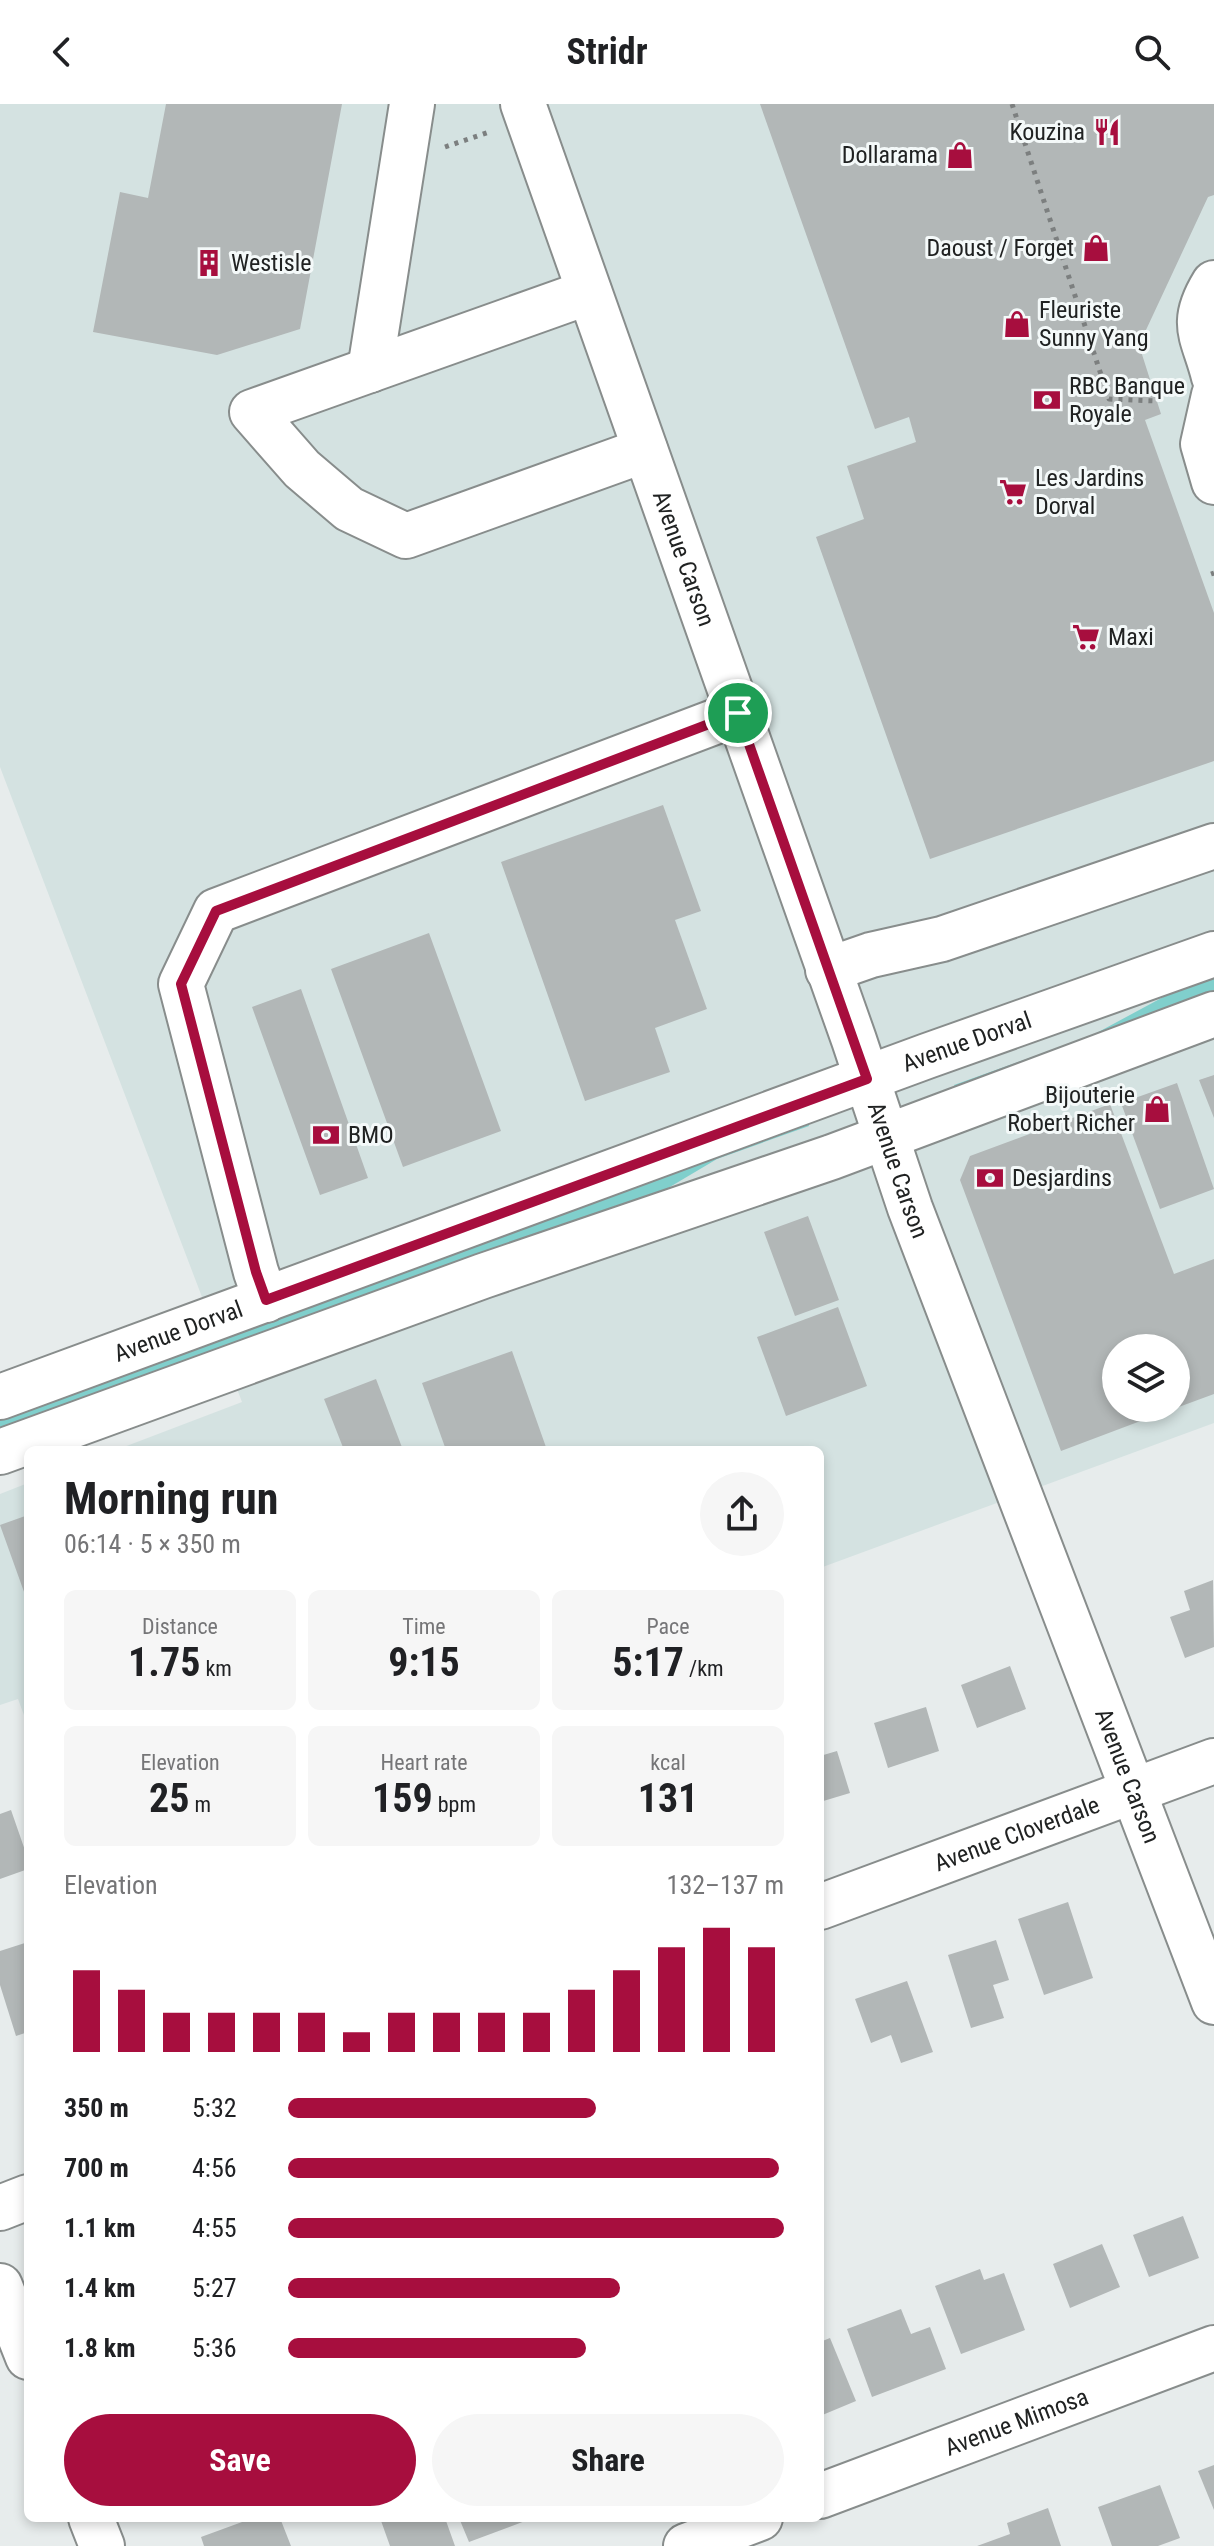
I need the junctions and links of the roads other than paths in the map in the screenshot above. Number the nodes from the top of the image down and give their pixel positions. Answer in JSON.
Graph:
{"nodes":[{"id":1,"x":412,"y":104,"type":"edge"},
{"id":2,"x":512,"y":116,"type":"edge"},
{"id":3,"x":1214,"y":283,"type":"edge"},
{"id":4,"x":589,"y":292,"type":"junction"},
{"id":5,"x":370,"y":370,"type":"junction"},
{"id":6,"x":1202,"y":386,"type":"edge"},
{"id":7,"x":645,"y":450,"type":"junction"},
{"id":8,"x":1214,"y":482,"type":"edge"},
{"id":9,"x":738,"y":713,"type":"junction"},
{"id":10,"x":1214,"y":846,"type":"edge"},
{"id":11,"x":1214,"y":954,"type":"edge"},
{"id":12,"x":828,"y":970,"type":"junction"},
{"id":13,"x":1214,"y":1014,"type":"edge"},
{"id":14,"x":867,"y":1079,"type":"junction"},
{"id":15,"x":887,"y":1137,"type":"junction"},
{"id":16,"x":266,"y":1300,"type":"junction"},
{"id":17,"x":0,"y":1397,"type":"edge"},
{"id":18,"x":0,"y":1452,"type":"edge"},
{"id":19,"x":1214,"y":1761,"type":"edge"},
{"id":20,"x":1135,"y":1791,"type":"junction"},
{"id":21,"x":824,"y":1906,"type":"edge"},
{"id":22,"x":1214,"y":2002,"type":"edge"},
{"id":23,"x":24,"y":2199,"type":"edge"},
{"id":24,"x":0,"y":2208,"type":"edge"},
{"id":25,"x":0,"y":2286,"type":"edge"},
{"id":26,"x":24,"y":2347,"type":"edge"},
{"id":27,"x":1214,"y":2348,"type":"edge"},
{"id":28,"x":824,"y":2494,"type":"edge"},
{"id":29,"x":93,"y":2522,"type":"edge"},
{"id":30,"x":749,"y":2522,"type":"edge"},
{"id":31,"x":102,"y":2546,"type":"edge"},
{"id":32,"x":686,"y":2546,"type":"edge"}],
"edges":[{"from":1,"to":5,"type":"street"},
{"from":2,"to":4,"type":"street","name":"Avenue Carson"},
{"from":3,"to":6,"type":"street"},
{"from":4,"to":5,"type":"street"},
{"from":4,"to":7,"type":"street","name":"Avenue Carson"},
{"from":5,"to":7,"type":"street"},
{"from":6,"to":8,"type":"street"},
{"from":7,"to":9,"type":"street","name":"Avenue Carson"},
{"from":9,"to":12,"type":"street","name":"Avenue Carson"},
{"from":9,"to":16,"type":"street"},
{"from":10,"to":12,"type":"street"},
{"from":11,"to":14,"type":"street","name":"Avenue Dorval"},
{"from":12,"to":14,"type":"street","name":"Avenue Carson"},
{"from":13,"to":15,"type":"street"},
{"from":14,"to":15,"type":"street","name":"Avenue Carson"},
{"from":14,"to":16,"type":"street","name":"Avenue Dorval"},
{"from":15,"to":18,"type":"street"},
{"from":15,"to":20,"type":"street","name":"Avenue Carson"},
{"from":16,"to":17,"type":"street","name":"Avenue Dorval"},
{"from":19,"to":20,"type":"street","name":"Avenue Cloverdale"},
{"from":20,"to":21,"type":"street","name":"Avenue Cloverdale"},
{"from":20,"to":22,"type":"street","name":"Avenue Carson"},
{"from":23,"to":24,"type":"street"},
{"from":25,"to":26,"type":"street"},
{"from":27,"to":28,"type":"street","name":"Avenue Mimosa"},
{"from":29,"to":31,"type":"street"},
{"from":30,"to":32,"type":"street"}]}
